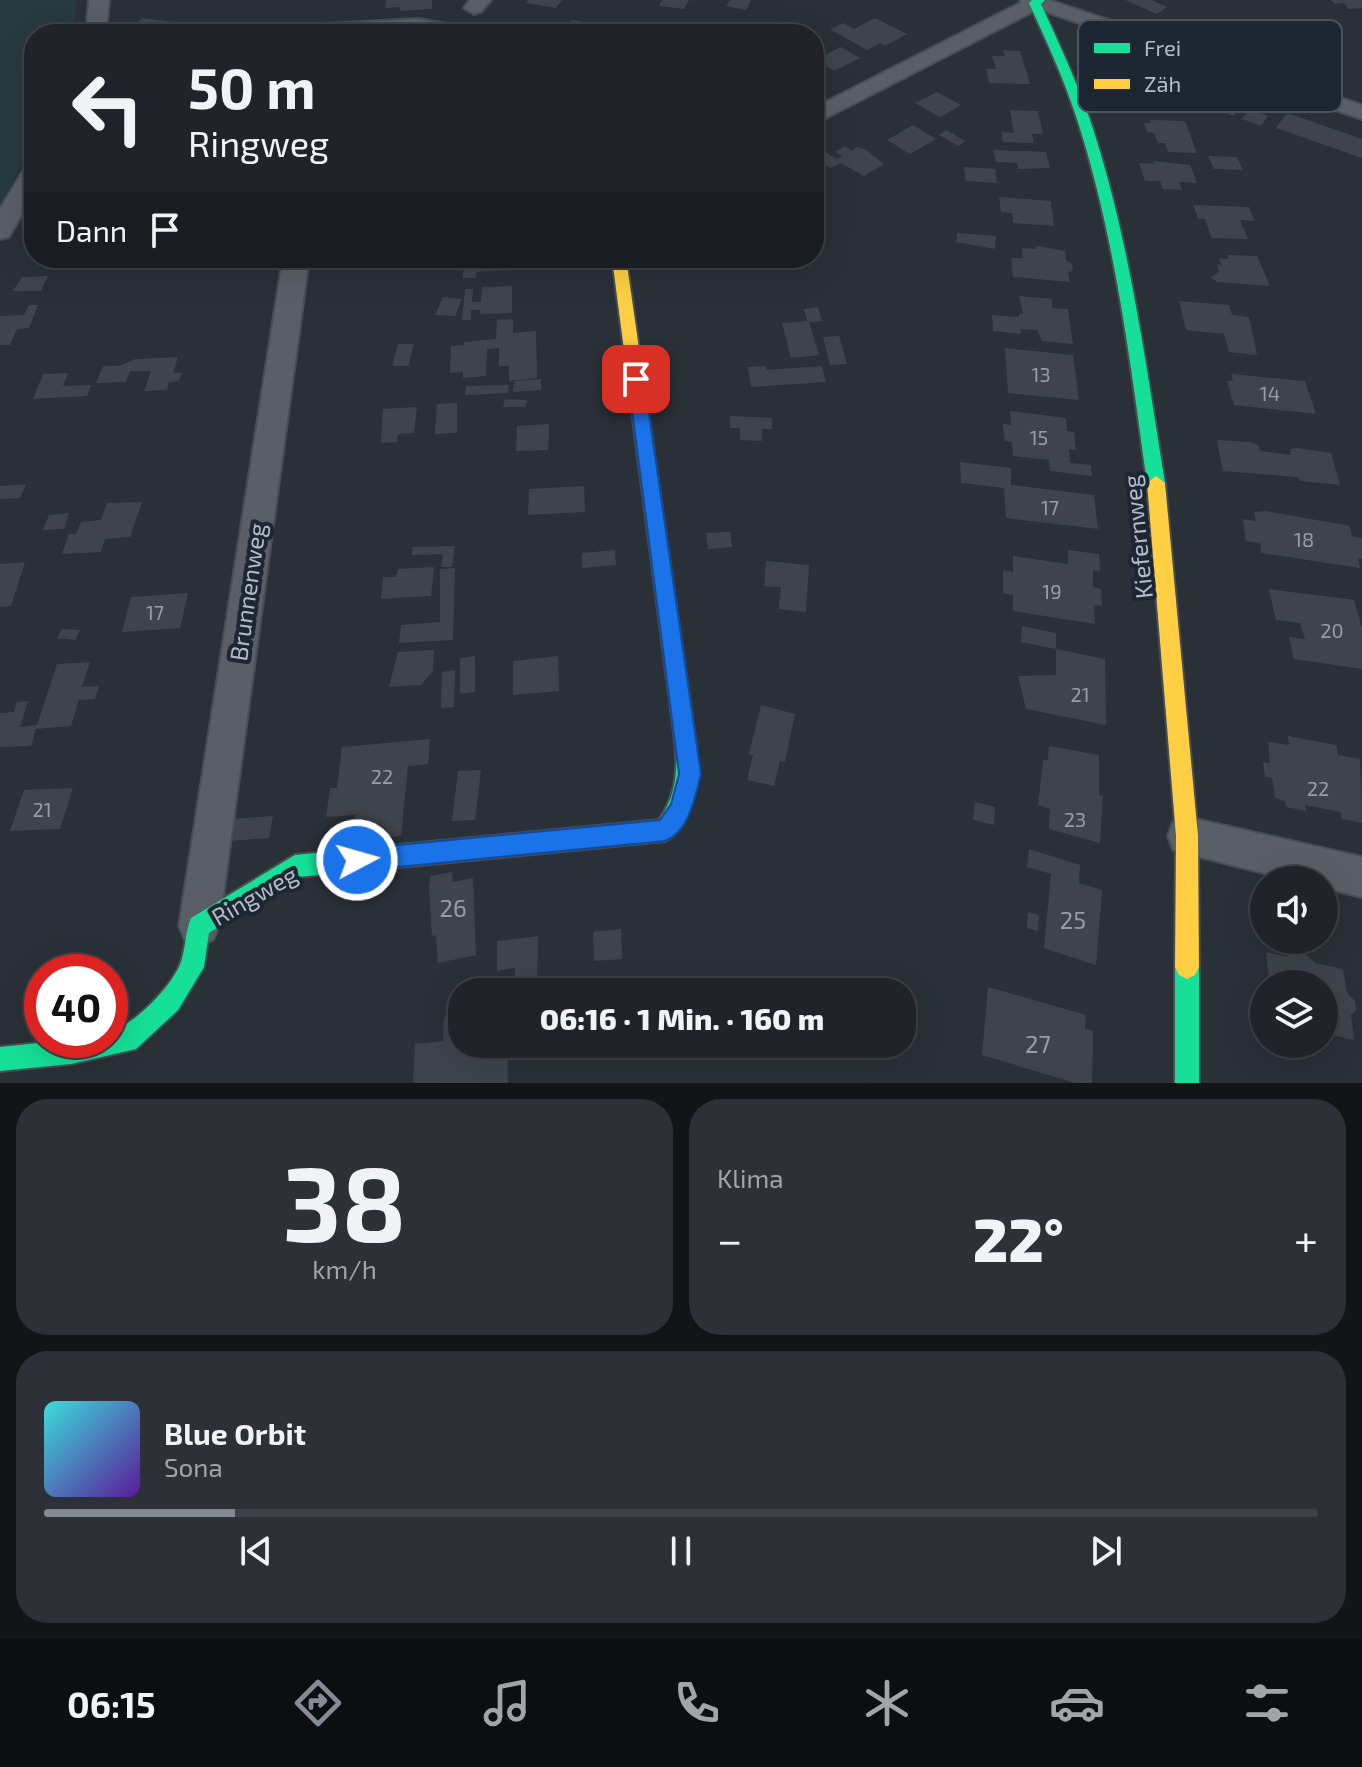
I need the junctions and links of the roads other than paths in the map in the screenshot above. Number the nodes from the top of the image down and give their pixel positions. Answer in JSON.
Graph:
{"nodes":[{"id":1,"x":99,"y":0,"type":"edge"},
{"id":2,"x":1030,"y":1,"type":"edge"},
{"id":3,"x":1087,"y":20,"type":"edge"},
{"id":4,"x":97,"y":24,"type":"edge"},
{"id":5,"x":1342,"y":105,"type":"edge"},
{"id":6,"x":1078,"y":111,"type":"edge"},
{"id":7,"x":824,"y":112,"type":"edge"},
{"id":8,"x":1078,"y":112,"type":"edge"},
{"id":9,"x":1362,"y":112,"type":"edge"},
{"id":10,"x":24,"y":189,"type":"edge"},
{"id":11,"x":0,"y":231,"type":"edge"},
{"id":12,"x":295,"y":268,"type":"edge"},
{"id":13,"x":620,"y":268,"type":"edge"},
{"id":14,"x":1187,"y":836,"type":"junction"},
{"id":15,"x":1362,"y":877,"type":"edge"},
{"id":16,"x":199,"y":926,"type":"junction"},
{"id":17,"x":0,"y":1059,"type":"edge"},
{"id":18,"x":1187,"y":1083,"type":"edge"}],
"edges":[{"from":1,"to":4,"type":"street"},
{"from":2,"to":3,"type":"street"},
{"from":2,"to":6,"type":"street","name":"Kiefernweg"},
{"from":2,"to":7,"type":"street"},
{"from":5,"to":9,"type":"street"},
{"from":8,"to":14,"type":"street","name":"Kiefernweg"},
{"from":10,"to":11,"type":"street"},
{"from":12,"to":16,"type":"street","name":"Brunnenweg"},
{"from":13,"to":16,"type":"street","name":"Ringweg"},
{"from":14,"to":15,"type":"street"},
{"from":14,"to":18,"type":"street","name":"Kiefernweg"},
{"from":16,"to":17,"type":"street","name":"Ringweg"}]}
